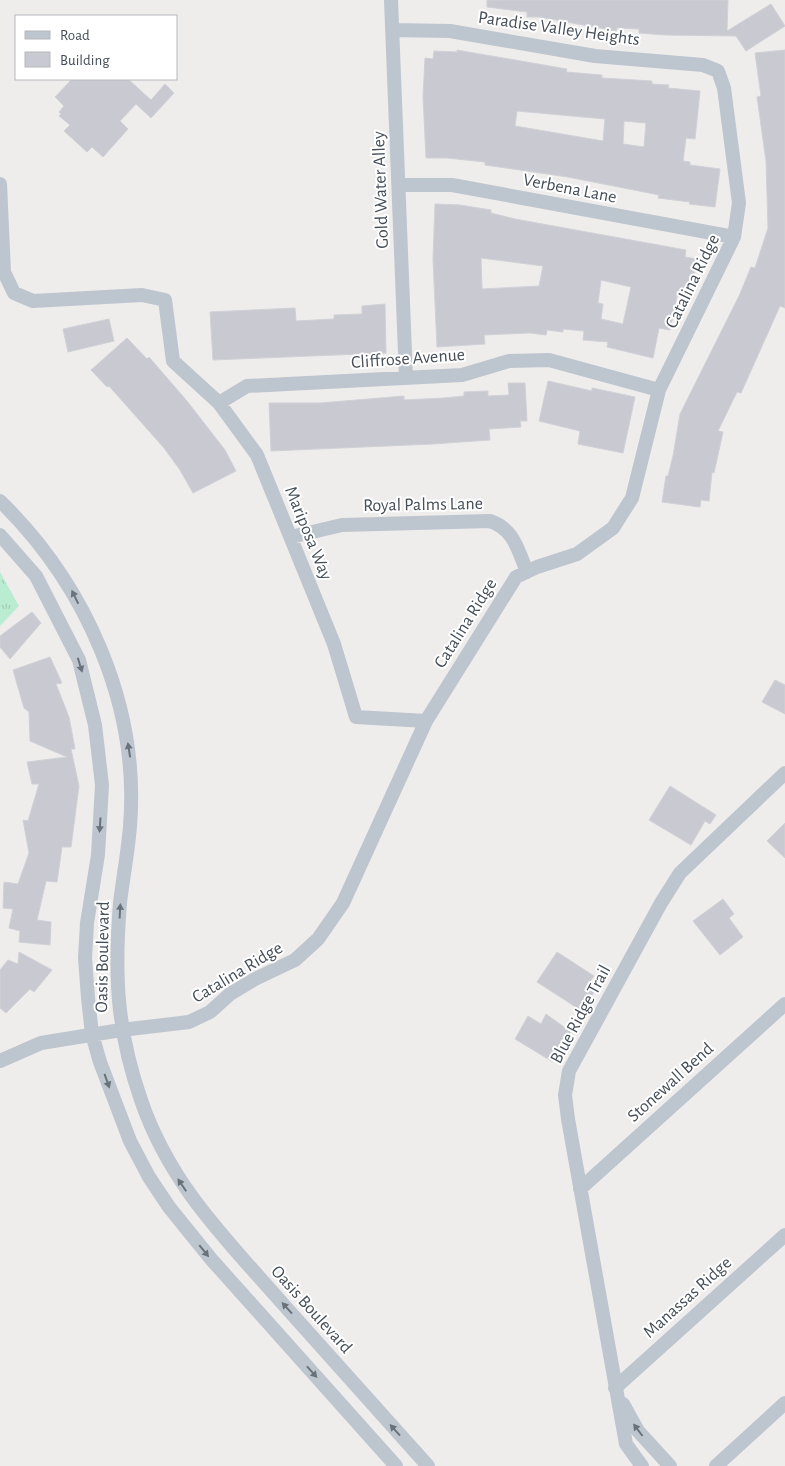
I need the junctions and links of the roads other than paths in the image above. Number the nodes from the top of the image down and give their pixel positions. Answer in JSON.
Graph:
{"nodes":[{"id":1,"x":391,"y":0,"type":"edge"},
{"id":2,"x":392,"y":30,"type":"junction"},
{"id":3,"x":718,"y":71,"type":"joint"},
{"id":4,"x":0,"y":184,"type":"edge"},
{"id":5,"x":398,"y":185,"type":"junction"},
{"id":6,"x":734,"y":238,"type":"junction"},
{"id":7,"x":406,"y":378,"type":"junction"},
{"id":8,"x":659,"y":390,"type":"junction"},
{"id":9,"x":219,"y":403,"type":"junction"},
{"id":10,"x":0,"y":501,"type":"edge"},
{"id":11,"x":0,"y":535,"type":"edge"},
{"id":12,"x":291,"y":536,"type":"junction"},
{"id":13,"x":527,"y":572,"type":"junction"},
{"id":14,"x":426,"y":721,"type":"junction"},
{"id":15,"x":785,"y":773,"type":"edge"},
{"id":16,"x":785,"y":1004,"type":"edge"},
{"id":17,"x":121,"y":1030,"type":"junction"},
{"id":18,"x":92,"y":1034,"type":"junction"},
{"id":19,"x":0,"y":1061,"type":"edge"},
{"id":20,"x":580,"y":1189,"type":"junction"},
{"id":21,"x":785,"y":1235,"type":"edge"},
{"id":22,"x":615,"y":1388,"type":"junction"},
{"id":23,"x":785,"y":1403,"type":"edge"},
{"id":24,"x":396,"y":1466,"type":"edge"},
{"id":25,"x":428,"y":1466,"type":"edge"},
{"id":26,"x":642,"y":1466,"type":"edge"},
{"id":27,"x":670,"y":1466,"type":"edge"},
{"id":28,"x":716,"y":1466,"type":"edge"}],
"edges":[{"from":1,"to":2,"type":"street","name":"Gold Water Alley"},
{"from":2,"to":3,"type":"street","name":"Paradise Valley Heights"},
{"from":2,"to":5,"type":"street","name":"Gold Water Alley"},
{"from":3,"to":6,"type":"street","name":"Catalina Ridge"},
{"from":4,"to":9,"type":"street","name":"Mariposa Way"},
{"from":5,"to":6,"type":"street","name":"Verbena Lane"},
{"from":5,"to":7,"type":"street","name":"Gold Water Alley"},
{"from":6,"to":8,"type":"street","name":"Catalina Ridge"},
{"from":7,"to":8,"type":"street","name":"Cliffrose Avenue"},
{"from":7,"to":9,"type":"street","name":"Cliffrose Avenue"},
{"from":8,"to":13,"type":"street","name":"Catalina Ridge"},
{"from":9,"to":12,"type":"street","name":"Mariposa Way"},
{"from":17,"to":10,"type":"street","name":"Oasis Boulevard","one_way":true},
{"from":11,"to":18,"type":"street","name":"Oasis Boulevard","one_way":true},
{"from":12,"to":13,"type":"street","name":"Royal Palms Lane"},
{"from":12,"to":14,"type":"street","name":"Mariposa Way"},
{"from":13,"to":14,"type":"street","name":"Catalina Ridge"},
{"from":14,"to":17,"type":"street","name":"Catalina Ridge"},
{"from":15,"to":20,"type":"street","name":"Blue Ridge Trail"},
{"from":16,"to":20,"type":"street","name":"Stonewall Bend"},
{"from":17,"to":18,"type":"street","name":"Catalina Ridge"},
{"from":25,"to":17,"type":"street","name":"Oasis Boulevard","one_way":true},
{"from":18,"to":19,"type":"street","name":"Catalina Ridge"},
{"from":18,"to":24,"type":"street","name":"Oasis Boulevard","one_way":true},
{"from":20,"to":22,"type":"street","name":"Blue Ridge Trail"},
{"from":21,"to":22,"type":"street","name":"Manassas Ridge"},
{"from":22,"to":26,"type":"street","name":"Blue Ridge Trail"},
{"from":27,"to":22,"type":"street","name":"Blue Ridge Trail","one_way":true},
{"from":23,"to":28,"type":"street"}]}
